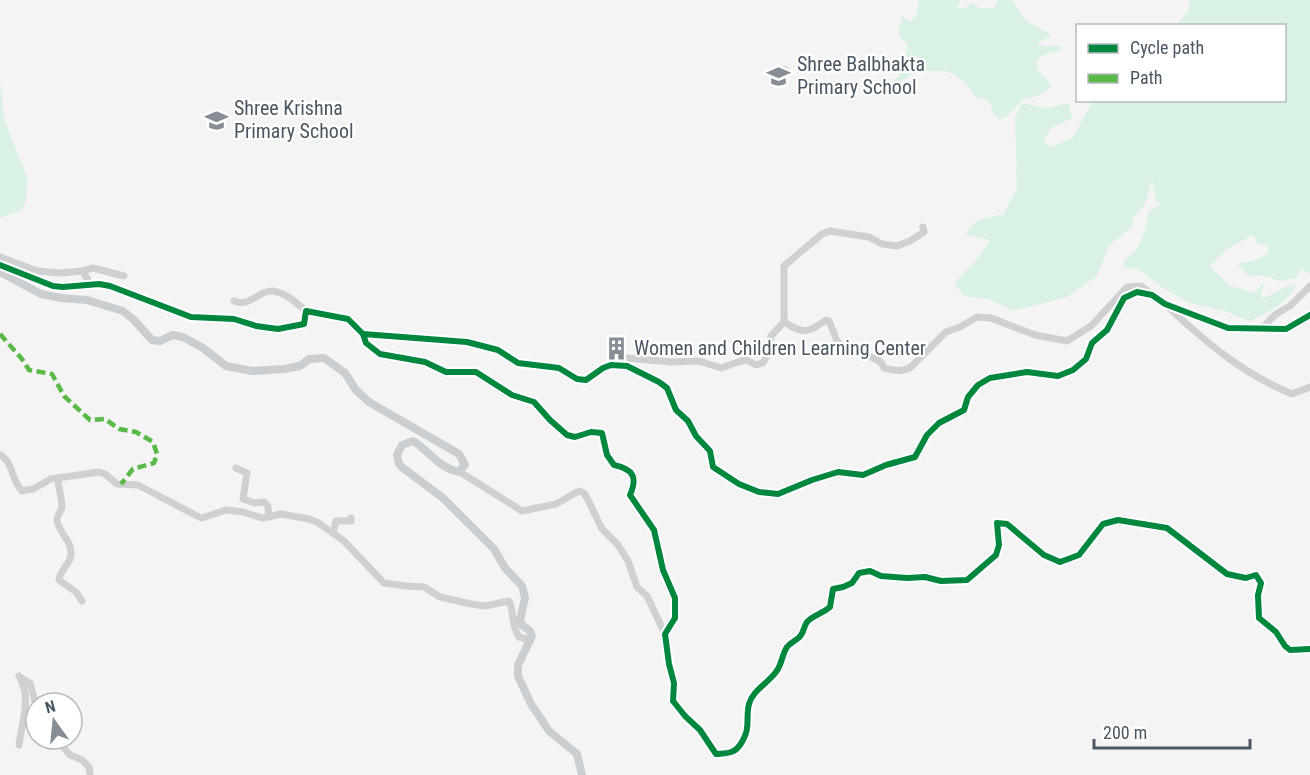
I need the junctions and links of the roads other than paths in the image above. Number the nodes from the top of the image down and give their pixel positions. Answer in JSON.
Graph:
{"nodes":[{"id":1,"x":923,"y":227,"type":"dead end"},
{"id":2,"x":0,"y":257,"type":"edge"},
{"id":3,"x":0,"y":265,"type":"edge"},
{"id":4,"x":82,"y":271,"type":"junction"},
{"id":5,"x":0,"y":272,"type":"edge"},
{"id":6,"x":124,"y":276,"type":"dead end"},
{"id":7,"x":91,"y":284,"type":"junction"},
{"id":8,"x":1310,"y":286,"type":"edge"},
{"id":9,"x":1152,"y":295,"type":"junction"},
{"id":10,"x":234,"y":301,"type":"dead end"},
{"id":11,"x":1165,"y":304,"type":"junction"},
{"id":12,"x":306,"y":311,"type":"junction"},
{"id":13,"x":1310,"y":315,"type":"edge"},
{"id":14,"x":784,"y":322,"type":"junction"},
{"id":15,"x":1261,"y":329,"type":"junction"},
{"id":16,"x":363,"y":334,"type":"junction"},
{"id":17,"x":610,"y":365,"type":"junction"},
{"id":18,"x":1310,"y":387,"type":"edge"},
{"id":19,"x":0,"y":455,"type":"edge"},
{"id":20,"x":236,"y":468,"type":"dead end"},
{"id":21,"x":460,"y":472,"type":"junction"},
{"id":22,"x":58,"y":478,"type":"junction"},
{"id":23,"x":269,"y":517,"type":"junction"},
{"id":24,"x":351,"y":518,"type":"dead end"},
{"id":25,"x":333,"y":533,"type":"junction"},
{"id":26,"x":82,"y":602,"type":"dead end"},
{"id":27,"x":665,"y":634,"type":"junction"},
{"id":28,"x":531,"y":640,"type":"junction"},
{"id":29,"x":1310,"y":649,"type":"edge"},
{"id":30,"x":25,"y":691,"type":"edge"},
{"id":31,"x":32,"y":691,"type":"edge"},
{"id":32,"x":24,"y":723,"type":"edge"},
{"id":33,"x":19,"y":745,"type":"dead end"},
{"id":34,"x":66,"y":751,"type":"edge"},
{"id":35,"x":90,"y":775,"type":"edge"},
{"id":36,"x":582,"y":775,"type":"edge"}],
"edges":[{"from":1,"to":14,"type":"street"},
{"from":2,"to":4,"type":"street"},
{"from":3,"to":7,"type":"street"},
{"from":4,"to":6,"type":"street"},
{"from":4,"to":7,"type":"street"},
{"from":5,"to":21,"type":"main road"},
{"from":7,"to":12,"type":"street"},
{"from":8,"to":15,"type":"street"},
{"from":9,"to":11,"type":"street"},
{"from":9,"to":14,"type":"street"},
{"from":9,"to":17,"type":"street"},
{"from":10,"to":12,"type":"street"},
{"from":11,"to":15,"type":"street"},
{"from":11,"to":18,"type":"street"},
{"from":12,"to":16,"type":"street"},
{"from":13,"to":15,"type":"street"},
{"from":14,"to":17,"type":"street"},
{"from":16,"to":17,"type":"street"},
{"from":16,"to":27,"type":"street"},
{"from":19,"to":22,"type":"street"},
{"from":20,"to":23,"type":"street"},
{"from":21,"to":27,"type":"street"},
{"from":21,"to":28,"type":"main road"},
{"from":22,"to":23,"type":"street"},
{"from":22,"to":26,"type":"street"},
{"from":23,"to":25,"type":"street"},
{"from":24,"to":25,"type":"street"},
{"from":25,"to":28,"type":"street"},
{"from":27,"to":29,"type":"street"},
{"from":28,"to":36,"type":"main road"},
{"from":30,"to":31,"type":"street"},
{"from":32,"to":33,"type":"street"},
{"from":34,"to":35,"type":"street"}]}
